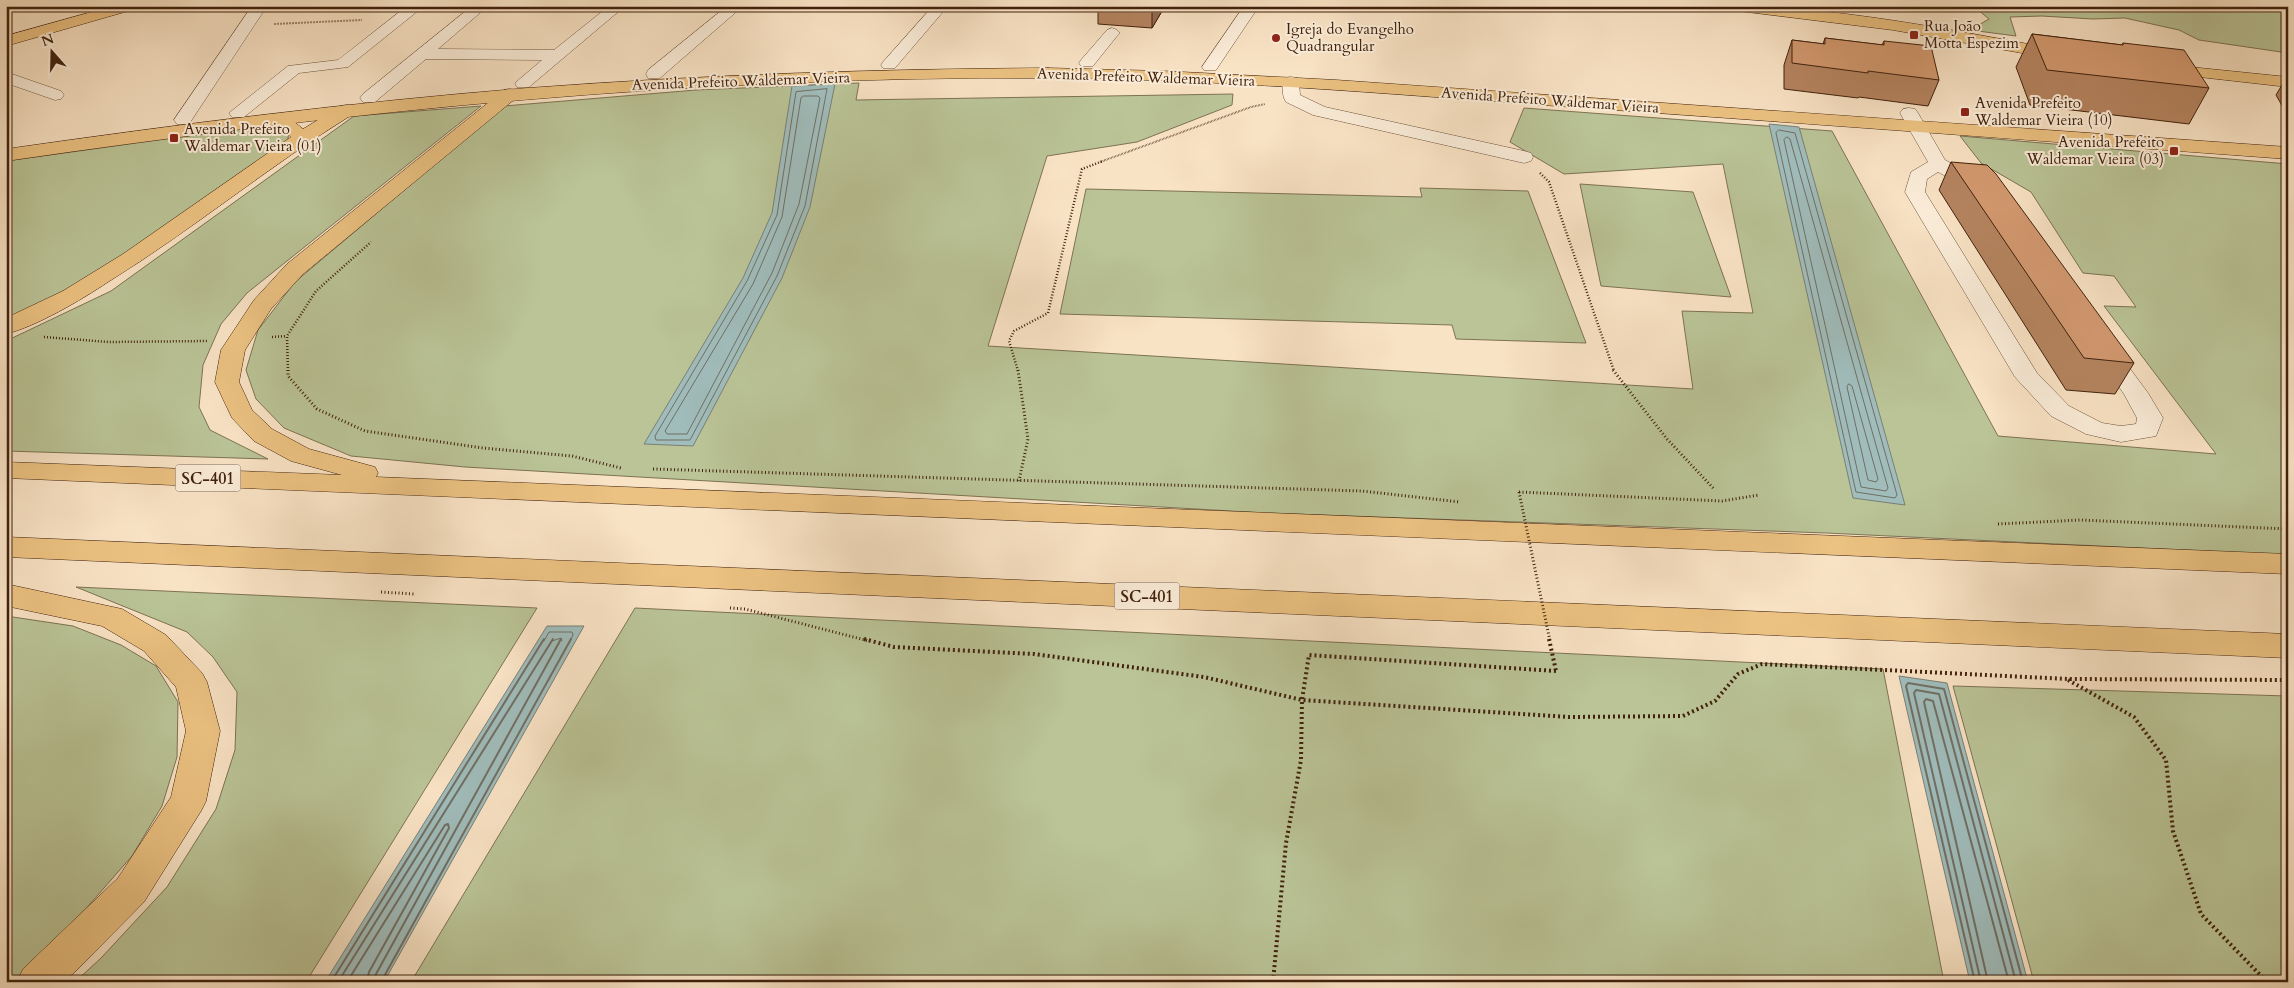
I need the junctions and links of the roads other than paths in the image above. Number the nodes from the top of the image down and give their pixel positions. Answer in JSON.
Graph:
{"nodes":[{"id":1,"x":11,"y":6,"type":"edge"},
{"id":2,"x":130,"y":6,"type":"edge"},
{"id":3,"x":260,"y":6,"type":"edge"},
{"id":4,"x":416,"y":6,"type":"edge"},
{"id":5,"x":481,"y":6,"type":"edge"},
{"id":6,"x":618,"y":6,"type":"edge"},
{"id":7,"x":736,"y":6,"type":"edge"},
{"id":8,"x":941,"y":6,"type":"edge"},
{"id":9,"x":1252,"y":6,"type":"edge"},
{"id":10,"x":1732,"y":6,"type":"edge"},
{"id":11,"x":6,"y":9,"type":"edge"},
{"id":12,"x":1112,"y":33,"type":"dead end"},
{"id":13,"x":6,"y":41,"type":"edge"},
{"id":14,"x":423,"y":54,"type":"junction"},
{"id":15,"x":558,"y":55,"type":"junction"},
{"id":16,"x":2079,"y":58,"type":"edge"},
{"id":17,"x":889,"y":65,"type":"junction"},
{"id":18,"x":1095,"y":67,"type":"junction"},
{"id":19,"x":1210,"y":67,"type":"junction"},
{"id":20,"x":2144,"y":67,"type":"edge"},
{"id":21,"x":654,"y":74,"type":"junction"},
{"id":22,"x":6,"y":77,"type":"edge"},
{"id":23,"x":2288,"y":82,"type":"edge"},
{"id":24,"x":516,"y":89,"type":"junction"},
{"id":25,"x":1292,"y":90,"type":"junction"},
{"id":26,"x":55,"y":95,"type":"dead end"},
{"id":27,"x":369,"y":98,"type":"junction"},
{"id":28,"x":347,"y":110,"type":"junction"},
{"id":29,"x":238,"y":113,"type":"junction"},
{"id":30,"x":1885,"y":117,"type":"junction"},
{"id":31,"x":279,"y":118,"type":"junction"},
{"id":32,"x":1912,"y":119,"type":"junction"},
{"id":33,"x":183,"y":120,"type":"junction"},
{"id":34,"x":301,"y":138,"type":"junction"},
{"id":35,"x":2288,"y":139,"type":"edge"},
{"id":36,"x":48,"y":144,"type":"junction"},
{"id":37,"x":6,"y":145,"type":"edge"},
{"id":38,"x":2288,"y":153,"type":"edge"},
{"id":39,"x":6,"y":155,"type":"edge"},
{"id":40,"x":1524,"y":157,"type":"road end"},
{"id":41,"x":1938,"y":164,"type":"junction"},
{"id":42,"x":1995,"y":200,"type":"edge"},
{"id":43,"x":6,"y":327,"type":"edge"},
{"id":44,"x":2089,"y":329,"type":"edge"},
{"id":45,"x":6,"y":470,"type":"edge"},
{"id":46,"x":409,"y":486,"type":"junction"},
{"id":47,"x":6,"y":547,"type":"edge"},
{"id":48,"x":2288,"y":564,"type":"edge"},
{"id":49,"x":6,"y":595,"type":"edge"},
{"id":50,"x":2288,"y":646,"type":"edge"},
{"id":51,"x":38,"y":982,"type":"edge"}],
"edges":[{"from":1,"to":11,"type":"street"},
{"from":2,"to":13,"type":"main road"},
{"from":3,"to":33,"type":"street"},
{"from":4,"to":29,"type":"street"},
{"from":5,"to":14,"type":"street"},
{"from":6,"to":15,"type":"street"},
{"from":7,"to":21,"type":"street"},
{"from":8,"to":17,"type":"street"},
{"from":9,"to":19,"type":"street"},
{"from":10,"to":16,"type":"main road"},
{"from":12,"to":18,"type":"street"},
{"from":14,"to":15,"type":"street"},
{"from":14,"to":27,"type":"street"},
{"from":15,"to":24,"type":"street"},
{"from":17,"to":18,"type":"main road","name":"Avenida Prefeito Waldemar Vieira"},
{"from":17,"to":21,"type":"main road","name":"Avenida Prefeito Waldemar Vieira"},
{"from":18,"to":19,"type":"main road","name":"Avenida Prefeito Waldemar Vieira"},
{"from":18,"to":24,"type":"main road","name":"Avenida Prefeito Waldemar Vieira"},
{"from":18,"to":25,"type":"main road","name":"Avenida Prefeito Waldemar Vieira"},
{"from":19,"to":30,"type":"main road","name":"Avenida Prefeito Waldemar Vieira"},
{"from":20,"to":23,"type":"main road"},
{"from":21,"to":24,"type":"main road","name":"Avenida Prefeito Waldemar Vieira"},
{"from":22,"to":26,"type":"street"},
{"from":24,"to":27,"type":"main road","name":"Avenida Prefeito Waldemar Vieira"},
{"from":24,"to":28,"type":"main road","name":"Avenida Prefeito Waldemar Vieira"},
{"from":24,"to":46,"type":"main road"},
{"from":25,"to":30,"type":"main road","name":"Avenida Prefeito Waldemar Vieira"},
{"from":25,"to":40,"type":"street"},
{"from":27,"to":28,"type":"main road"},
{"from":27,"to":29,"type":"main road","name":"Avenida Prefeito Waldemar Vieira"},
{"from":28,"to":31,"type":"main road","name":"Avenida Prefeito Waldemar Vieira"},
{"from":28,"to":34,"type":"main road"},
{"from":29,"to":33,"type":"main road","name":"Avenida Prefeito Waldemar Vieira"},
{"from":30,"to":32,"type":"main road","name":"Avenida Prefeito Waldemar Vieira"},
{"from":31,"to":34,"type":"main road"},
{"from":31,"to":36,"type":"main road","name":"Avenida Prefeito Waldemar Vieira"},
{"from":32,"to":35,"type":"main road","name":"Avenida Prefeito Waldemar Vieira"},
{"from":32,"to":38,"type":"main road","name":"Avenida Prefeito Waldemar Vieira"},
{"from":32,"to":41,"type":"street"},
{"from":33,"to":36,"type":"main road","name":"Avenida Prefeito Waldemar Vieira"},
{"from":34,"to":43,"type":"main road"},
{"from":36,"to":37,"type":"main road","name":"Avenida Prefeito Waldemar Vieira"},
{"from":36,"to":39,"type":"main road","name":"Avenida Prefeito Waldemar Vieira"},
{"from":41,"to":42,"type":"street"},
{"from":41,"to":44,"type":"street"},
{"from":45,"to":46,"type":"main road","number":"SC-401"},
{"from":46,"to":48,"type":"main road","number":"SC-401"},
{"from":47,"to":50,"type":"main road","number":"SC-401"},
{"from":49,"to":51,"type":"main road"}]}
